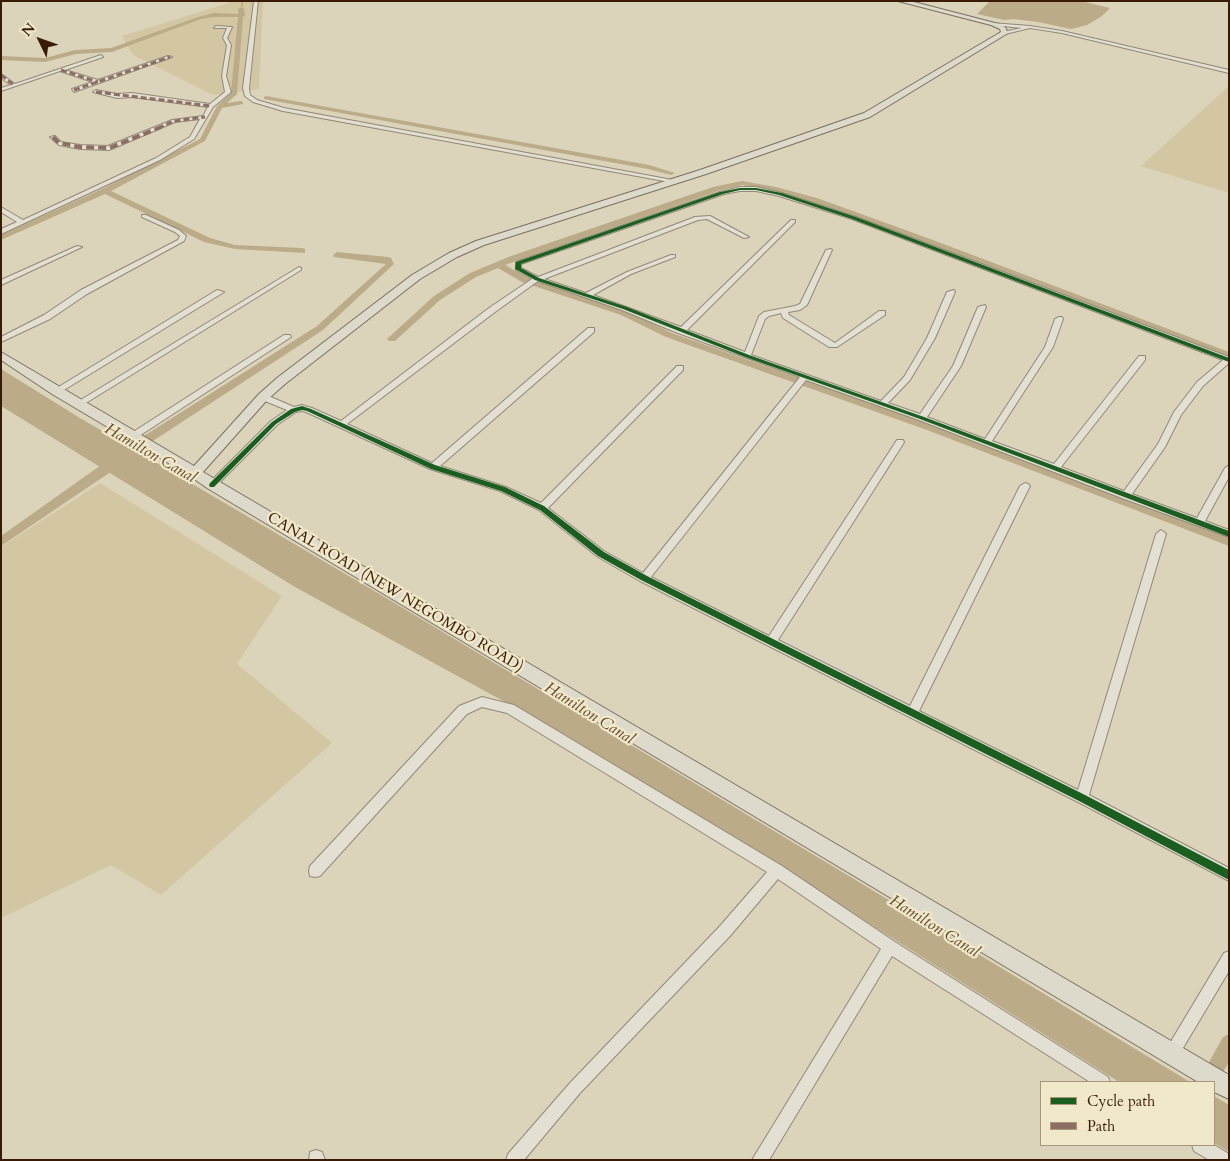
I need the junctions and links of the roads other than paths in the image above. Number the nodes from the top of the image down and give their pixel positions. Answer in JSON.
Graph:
{"nodes":[{"id":1,"x":256,"y":1,"type":"edge"},
{"id":2,"x":901,"y":1,"type":"edge"},
{"id":3,"x":993,"y":24,"type":"junction"},
{"id":4,"x":216,"y":27,"type":"dead end"},
{"id":5,"x":1030,"y":27,"type":"junction"},
{"id":6,"x":1005,"y":33,"type":"junction"},
{"id":7,"x":100,"y":56,"type":"dead end"},
{"id":8,"x":170,"y":57,"type":"dead end"},
{"id":9,"x":61,"y":70,"type":"junction"},
{"id":10,"x":1229,"y":72,"type":"edge"},
{"id":11,"x":1,"y":75,"type":"edge"},
{"id":12,"x":98,"y":82,"type":"junction"},
{"id":13,"x":15,"y":86,"type":"junction"},
{"id":14,"x":1,"y":90,"type":"edge"},
{"id":15,"x":74,"y":90,"type":"dead end"},
{"id":16,"x":96,"y":92,"type":"dead end"},
{"id":17,"x":211,"y":106,"type":"junction"},
{"id":18,"x":205,"y":117,"type":"junction"},
{"id":19,"x":53,"y":137,"type":"dead end"},
{"id":20,"x":638,"y":174,"type":"junction"},
{"id":21,"x":675,"y":181,"type":"junction"},
{"id":22,"x":653,"y":188,"type":"junction"},
{"id":23,"x":1,"y":209,"type":"edge"},
{"id":24,"x":144,"y":216,"type":"dead end"},
{"id":25,"x":793,"y":221,"type":"dead end"},
{"id":26,"x":22,"y":222,"type":"junction"},
{"id":27,"x":1,"y":232,"type":"edge"},
{"id":28,"x":746,"y":237,"type":"dead end"},
{"id":29,"x":79,"y":247,"type":"dead end"},
{"id":30,"x":829,"y":250,"type":"dead end"},
{"id":31,"x":673,"y":256,"type":"dead end"},
{"id":32,"x":299,"y":269,"type":"dead end"},
{"id":33,"x":533,"y":281,"type":"junction"},
{"id":34,"x":1,"y":283,"type":"edge"},
{"id":35,"x":220,"y":292,"type":"dead end"},
{"id":36,"x":951,"y":292,"type":"dead end"},
{"id":37,"x":588,"y":295,"type":"junction"},
{"id":38,"x":982,"y":307,"type":"dead end"},
{"id":39,"x":784,"y":311,"type":"junction"},
{"id":40,"x":882,"y":313,"type":"dead end"},
{"id":41,"x":1058,"y":319,"type":"dead end"},
{"id":42,"x":591,"y":330,"type":"dead end"},
{"id":43,"x":681,"y":331,"type":"junction"},
{"id":44,"x":287,"y":336,"type":"dead end"},
{"id":45,"x":1,"y":340,"type":"edge"},
{"id":46,"x":1,"y":355,"type":"edge"},
{"id":47,"x":747,"y":356,"type":"junction"},
{"id":48,"x":1142,"y":358,"type":"dead end"},
{"id":49,"x":1229,"y":360,"type":"edge"},
{"id":50,"x":680,"y":368,"type":"dead end"},
{"id":51,"x":802,"y":381,"type":"junction"},
{"id":52,"x":56,"y":391,"type":"junction"},
{"id":53,"x":263,"y":397,"type":"junction"},
{"id":54,"x":78,"y":404,"type":"junction"},
{"id":55,"x":882,"y":405,"type":"junction"},
{"id":56,"x":293,"y":410,"type":"junction"},
{"id":57,"x":922,"y":418,"type":"junction"},
{"id":58,"x":341,"y":425,"type":"junction"},
{"id":59,"x":139,"y":440,"type":"junction"},
{"id":60,"x":900,"y":442,"type":"dead end"},
{"id":61,"x":987,"y":443,"type":"junction"},
{"id":62,"x":433,"y":468,"type":"junction"},
{"id":63,"x":1229,"y":468,"type":"edge"},
{"id":64,"x":1055,"y":469,"type":"junction"},
{"id":65,"x":195,"y":473,"type":"junction"},
{"id":66,"x":212,"y":484,"type":"junction"},
{"id":67,"x":1025,"y":486,"type":"dead end"},
{"id":68,"x":1125,"y":496,"type":"junction"},
{"id":69,"x":542,"y":508,"type":"junction"},
{"id":70,"x":1199,"y":523,"type":"junction"},
{"id":71,"x":1161,"y":534,"type":"dead end"},
{"id":72,"x":1229,"y":534,"type":"edge"},
{"id":73,"x":644,"y":578,"type":"junction"},
{"id":74,"x":772,"y":641,"type":"junction"},
{"id":75,"x":913,"y":712,"type":"junction"},
{"id":76,"x":1082,"y":798,"type":"junction"},
{"id":77,"x":315,"y":871,"type":"dead end"},
{"id":78,"x":777,"y":871,"type":"junction"},
{"id":79,"x":1229,"y":875,"type":"edge"},
{"id":80,"x":890,"y":947,"type":"junction"},
{"id":81,"x":1229,"y":958,"type":"edge"},
{"id":82,"x":1180,"y":1058,"type":"junction"},
{"id":83,"x":1101,"y":1081,"type":"edge"},
{"id":84,"x":1229,"y":1088,"type":"edge"},
{"id":85,"x":1202,"y":1146,"type":"edge"},
{"id":86,"x":514,"y":1160,"type":"edge"},
{"id":87,"x":760,"y":1160,"type":"edge"},
{"id":88,"x":1223,"y":1160,"type":"edge"}],
"edges":[{"from":1,"to":20,"type":"street"},
{"from":2,"to":3,"type":"main road"},
{"from":3,"to":5,"type":"street"},
{"from":3,"to":6,"type":"main road"},
{"from":4,"to":17,"type":"street"},
{"from":5,"to":6,"type":"street"},
{"from":5,"to":10,"type":"street"},
{"from":6,"to":21,"type":"main road"},
{"from":7,"to":9,"type":"street"},
{"from":8,"to":12,"type":"street"},
{"from":9,"to":12,"type":"street"},
{"from":9,"to":13,"type":"street"},
{"from":11,"to":13,"type":"street"},
{"from":12,"to":15,"type":"street"},
{"from":13,"to":14,"type":"street"},
{"from":16,"to":17,"type":"street"},
{"from":17,"to":18,"type":"street"},
{"from":18,"to":19,"type":"street"},
{"from":18,"to":26,"type":"street"},
{"from":20,"to":21,"type":"street"},
{"from":20,"to":22,"type":"street"},
{"from":21,"to":22,"type":"main road"},
{"from":22,"to":53,"type":"main road"},
{"from":23,"to":26,"type":"street"},
{"from":24,"to":45,"type":"street"},
{"from":25,"to":43,"type":"street"},
{"from":26,"to":27,"type":"street"},
{"from":28,"to":33,"type":"street"},
{"from":29,"to":34,"type":"street"},
{"from":30,"to":39,"type":"street"},
{"from":31,"to":37,"type":"street"},
{"from":32,"to":54,"type":"street"},
{"from":33,"to":37,"type":"street"},
{"from":33,"to":49,"type":"street"},
{"from":33,"to":58,"type":"street"},
{"from":35,"to":52,"type":"street"},
{"from":36,"to":55,"type":"street"},
{"from":37,"to":43,"type":"street"},
{"from":38,"to":57,"type":"street"},
{"from":39,"to":40,"type":"street"},
{"from":39,"to":47,"type":"street"},
{"from":41,"to":61,"type":"street"},
{"from":42,"to":62,"type":"street"},
{"from":43,"to":47,"type":"street"},
{"from":44,"to":59,"type":"street"},
{"from":46,"to":52,"type":"main road","name":"CANAL ROAD (NEW NEGOMBO ROAD)"},
{"from":47,"to":51,"type":"street"},
{"from":48,"to":64,"type":"street"},
{"from":49,"to":68,"type":"street"},
{"from":50,"to":69,"type":"street"},
{"from":51,"to":55,"type":"street"},
{"from":51,"to":73,"type":"street"},
{"from":52,"to":54,"type":"main road","name":"CANAL ROAD (NEW NEGOMBO ROAD)"},
{"from":53,"to":56,"type":"street"},
{"from":53,"to":65,"type":"main road"},
{"from":54,"to":59,"type":"main road","name":"CANAL ROAD (NEW NEGOMBO ROAD)"},
{"from":55,"to":57,"type":"street"},
{"from":56,"to":58,"type":"street"},
{"from":56,"to":66,"type":"street"},
{"from":57,"to":61,"type":"street"},
{"from":58,"to":62,"type":"street"},
{"from":59,"to":65,"type":"main road","name":"CANAL ROAD (NEW NEGOMBO ROAD)"},
{"from":60,"to":74,"type":"street"},
{"from":61,"to":64,"type":"street"},
{"from":62,"to":69,"type":"street"},
{"from":63,"to":70,"type":"street"},
{"from":64,"to":68,"type":"street"},
{"from":65,"to":66,"type":"main road","name":"CANAL ROAD (NEW NEGOMBO ROAD)"},
{"from":66,"to":82,"type":"main road","name":"CANAL ROAD (NEW NEGOMBO ROAD)"},
{"from":67,"to":75,"type":"street"},
{"from":68,"to":70,"type":"street"},
{"from":69,"to":73,"type":"street"},
{"from":70,"to":72,"type":"street"},
{"from":71,"to":76,"type":"street"},
{"from":73,"to":74,"type":"street"},
{"from":74,"to":75,"type":"street"},
{"from":75,"to":76,"type":"street"},
{"from":76,"to":79,"type":"street"},
{"from":77,"to":78,"type":"street"},
{"from":78,"to":80,"type":"street"},
{"from":78,"to":86,"type":"street"},
{"from":80,"to":83,"type":"street"},
{"from":80,"to":87,"type":"street"},
{"from":81,"to":82,"type":"street"},
{"from":82,"to":84,"type":"main road","name":"CANAL ROAD (NEW NEGOMBO ROAD)"},
{"from":85,"to":88,"type":"street"}]}
